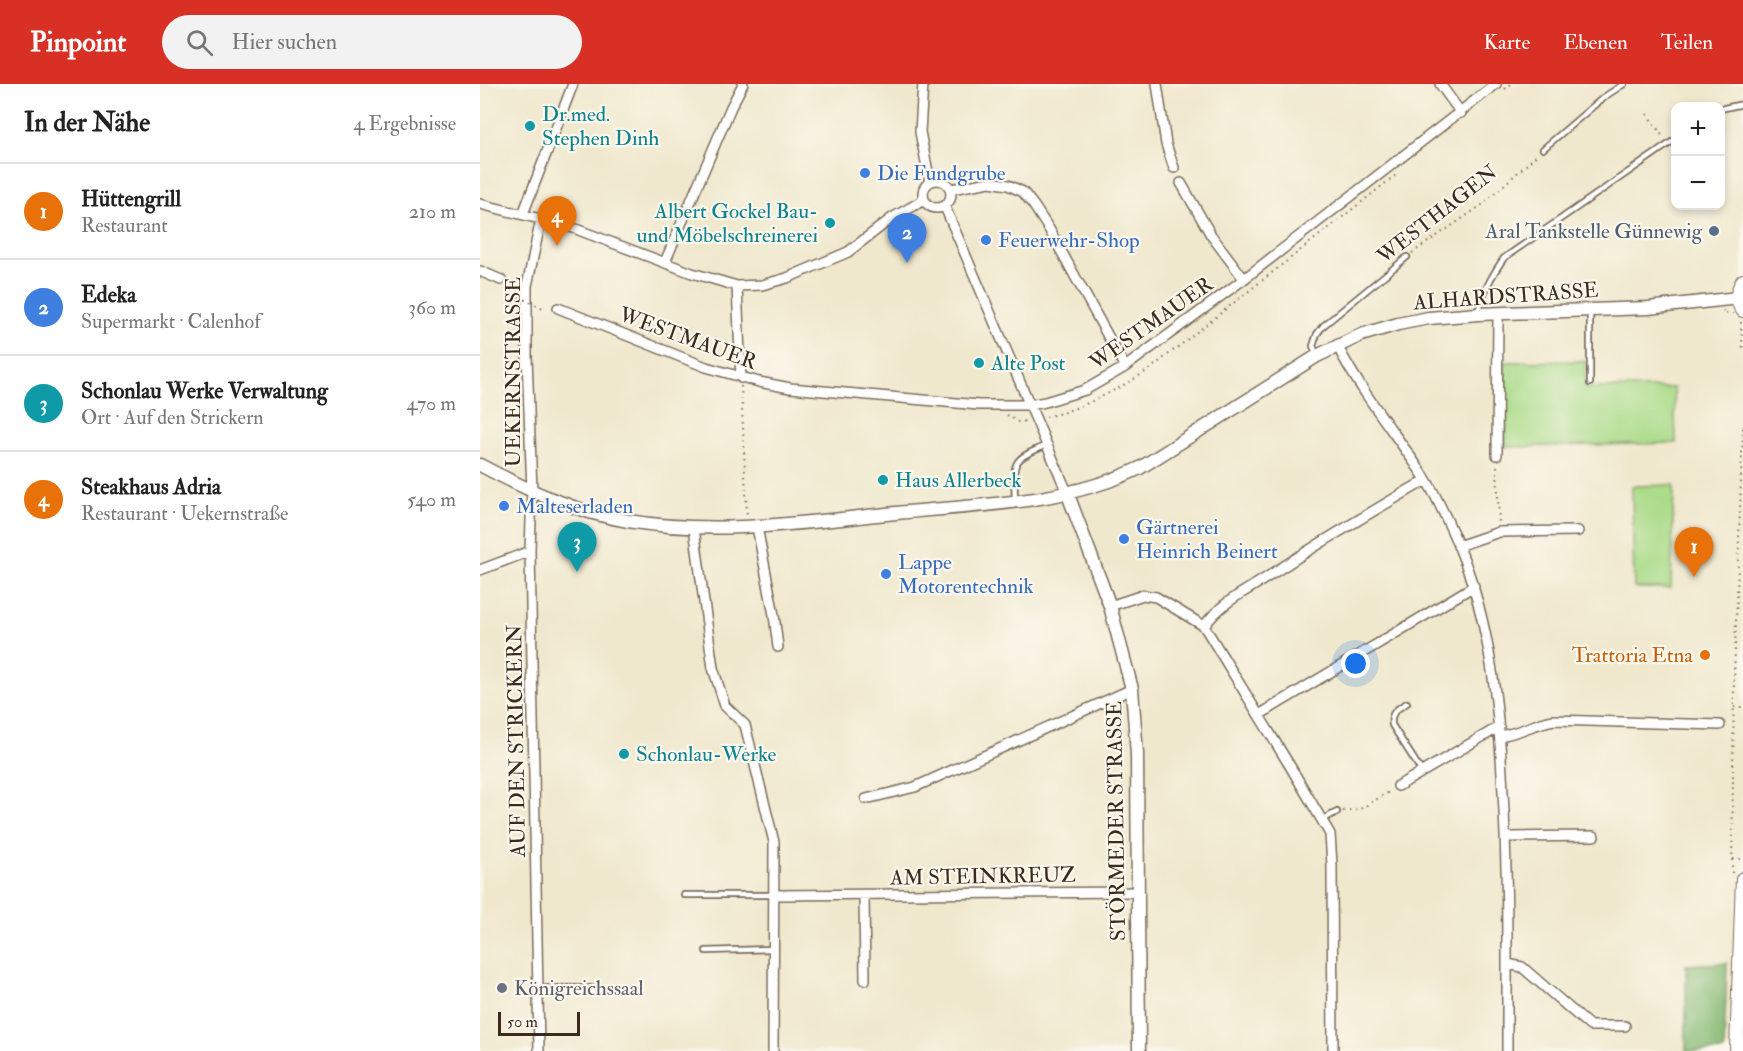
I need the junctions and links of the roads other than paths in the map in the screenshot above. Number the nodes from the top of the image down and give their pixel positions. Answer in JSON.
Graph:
{"nodes":[{"id":1,"x":573,"y":84,"type":"edge"},
{"id":2,"x":743,"y":84,"type":"edge"},
{"id":3,"x":923,"y":84,"type":"edge"},
{"id":4,"x":1157,"y":84,"type":"edge"},
{"id":5,"x":1440,"y":84,"type":"edge"},
{"id":6,"x":1497,"y":84,"type":"edge"},
{"id":7,"x":1624,"y":84,"type":"edge"},
{"id":8,"x":1743,"y":104,"type":"edge"},
{"id":9,"x":1725,"y":108,"type":"edge"},
{"id":10,"x":1461,"y":113,"type":"junction"},
{"id":11,"x":1671,"y":142,"type":"edge"},
{"id":12,"x":1543,"y":149,"type":"road end"},
{"id":13,"x":1174,"y":168,"type":"dead end"},
{"id":14,"x":930,"y":182,"type":"junction"},
{"id":15,"x":1181,"y":183,"type":"dead end"},
{"id":16,"x":951,"y":189,"type":"junction"},
{"id":17,"x":924,"y":200,"type":"junction"},
{"id":18,"x":480,"y":204,"type":"edge"},
{"id":19,"x":945,"y":207,"type":"junction"},
{"id":20,"x":523,"y":214,"type":"junction"},
{"id":21,"x":541,"y":219,"type":"junction"},
{"id":22,"x":1407,"y":257,"type":"road end"},
{"id":23,"x":665,"y":262,"type":"junction"},
{"id":24,"x":480,"y":272,"type":"edge"},
{"id":25,"x":1244,"y":279,"type":"junction"},
{"id":26,"x":501,"y":280,"type":"dead end"},
{"id":27,"x":1743,"y":281,"type":"edge"},
{"id":28,"x":737,"y":286,"type":"junction"},
{"id":29,"x":1741,"y":304,"type":"edge"},
{"id":30,"x":558,"y":308,"type":"dead end"},
{"id":31,"x":1590,"y":310,"type":"junction"},
{"id":32,"x":1478,"y":314,"type":"junction"},
{"id":33,"x":1498,"y":314,"type":"junction"},
{"id":34,"x":1337,"y":345,"type":"junction"},
{"id":35,"x":1317,"y":356,"type":"junction"},
{"id":36,"x":1125,"y":368,"type":"junction"},
{"id":37,"x":741,"y":378,"type":"junction"},
{"id":38,"x":1590,"y":383,"type":"dead end"},
{"id":39,"x":1030,"y":405,"type":"junction"},
{"id":40,"x":1047,"y":445,"type":"junction"},
{"id":41,"x":1497,"y":454,"type":"road end"},
{"id":42,"x":480,"y":465,"type":"edge"},
{"id":43,"x":1426,"y":480,"type":"junction"},
{"id":44,"x":532,"y":491,"type":"junction"},
{"id":45,"x":1067,"y":492,"type":"junction"},
{"id":46,"x":1015,"y":501,"type":"junction"},
{"id":47,"x":753,"y":527,"type":"junction"},
{"id":48,"x":694,"y":528,"type":"junction"},
{"id":49,"x":1578,"y":531,"type":"dead end"},
{"id":50,"x":1458,"y":546,"type":"junction"},
{"id":51,"x":531,"y":553,"type":"junction"},
{"id":52,"x":480,"y":570,"type":"edge"},
{"id":53,"x":1474,"y":586,"type":"junction"},
{"id":54,"x":1110,"y":606,"type":"junction"},
{"id":55,"x":1204,"y":626,"type":"junction"},
{"id":56,"x":778,"y":647,"type":"dead end"},
{"id":57,"x":1132,"y":689,"type":"junction"},
{"id":58,"x":1407,"y":703,"type":"dead end"},
{"id":59,"x":1259,"y":715,"type":"junction"},
{"id":60,"x":1720,"y":725,"type":"dead end"},
{"id":61,"x":1499,"y":731,"type":"junction"},
{"id":62,"x":1422,"y":772,"type":"junction"},
{"id":63,"x":1398,"y":786,"type":"road end"},
{"id":64,"x":866,"y":799,"type":"dead end"},
{"id":65,"x":1337,"y":812,"type":"road end"},
{"id":66,"x":1322,"y":820,"type":"junction"},
{"id":67,"x":1594,"y":836,"type":"dead end"},
{"id":68,"x":1506,"y":837,"type":"junction"},
{"id":69,"x":1738,"y":879,"type":"edge"},
{"id":70,"x":1139,"y":892,"type":"junction"},
{"id":71,"x":684,"y":895,"type":"dead end"},
{"id":72,"x":774,"y":895,"type":"junction"},
{"id":73,"x":864,"y":895,"type":"junction"},
{"id":74,"x":774,"y":949,"type":"junction"},
{"id":75,"x":706,"y":951,"type":"dead end"},
{"id":76,"x":1507,"y":964,"type":"junction"},
{"id":77,"x":865,"y":981,"type":"dead end"},
{"id":78,"x":539,"y":990,"type":"junction"},
{"id":79,"x":591,"y":990,"type":"dead end"},
{"id":80,"x":1625,"y":1026,"type":"dead end"},
{"id":81,"x":539,"y":1051,"type":"edge"},
{"id":82,"x":773,"y":1051,"type":"edge"},
{"id":83,"x":1139,"y":1051,"type":"edge"},
{"id":84,"x":1333,"y":1051,"type":"edge"},
{"id":85,"x":1507,"y":1051,"type":"edge"},
{"id":86,"x":1737,"y":1051,"type":"edge"}],
"edges":[{"from":1,"to":20,"type":"street"},
{"from":2,"to":23,"type":"street"},
{"from":3,"to":14,"type":"street"},
{"from":4,"to":13,"type":"street"},
{"from":5,"to":10,"type":"street"},
{"from":6,"to":10,"type":"street","name":"WESTMAUER"},
{"from":7,"to":12,"type":"lane"},
{"from":8,"to":9,"type":"lane"},
{"from":10,"to":25,"type":"street","name":"WESTMAUER"},
{"from":11,"to":32,"type":"lane"},
{"from":14,"to":16,"type":"street"},
{"from":14,"to":17,"type":"street"},
{"from":15,"to":25,"type":"street"},
{"from":16,"to":19,"type":"street"},
{"from":16,"to":36,"type":"street"},
{"from":17,"to":19,"type":"street"},
{"from":17,"to":28,"type":"street"},
{"from":18,"to":20,"type":"street"},
{"from":19,"to":39,"type":"street"},
{"from":20,"to":21,"type":"street"},
{"from":21,"to":23,"type":"street"},
{"from":21,"to":44,"type":"street","name":"UEKERNSTRASSE"},
{"from":22,"to":35,"type":"lane","name":"WESTHAGEN"},
{"from":23,"to":28,"type":"street"},
{"from":24,"to":26,"type":"street"},
{"from":25,"to":36,"type":"street","name":"WESTMAUER"},
{"from":27,"to":29,"type":"main road"},
{"from":28,"to":37,"type":"street"},
{"from":29,"to":31,"type":"main road","name":"ALHARDSTRASSE"},
{"from":30,"to":37,"type":"street","name":"WESTMAUER"},
{"from":31,"to":33,"type":"main road","name":"ALHARDSTRASSE"},
{"from":31,"to":38,"type":"lane"},
{"from":32,"to":33,"type":"main road","name":"ALHARDSTRASSE"},
{"from":32,"to":34,"type":"main road","name":"ALHARDSTRASSE"},
{"from":33,"to":41,"type":"street"},
{"from":34,"to":35,"type":"main road","name":"ALHARDSTRASSE"},
{"from":34,"to":43,"type":"street"},
{"from":35,"to":45,"type":"main road","name":"ALHARDSTRASSE"},
{"from":36,"to":39,"type":"street","name":"WESTMAUER"},
{"from":37,"to":39,"type":"street","name":"WESTMAUER"},
{"from":39,"to":40,"type":"street"},
{"from":40,"to":45,"type":"street"},
{"from":40,"to":46,"type":"lane"},
{"from":42,"to":44,"type":"main road","name":"ALHARDSTRASSE"},
{"from":43,"to":50,"type":"street"},
{"from":43,"to":55,"type":"street"},
{"from":44,"to":48,"type":"main road","name":"ALHARDSTRASSE"},
{"from":44,"to":51,"type":"street","name":"AUF DEN STRICKERN"},
{"from":45,"to":46,"type":"main road","name":"ALHARDSTRASSE"},
{"from":45,"to":54,"type":"main road","name":"STÖRMEDER STRASSE"},
{"from":46,"to":47,"type":"main road","name":"ALHARDSTRASSE"},
{"from":47,"to":48,"type":"main road","name":"ALHARDSTRASSE"},
{"from":47,"to":56,"type":"street"},
{"from":48,"to":72,"type":"street"},
{"from":49,"to":50,"type":"street"},
{"from":50,"to":53,"type":"street"},
{"from":51,"to":52,"type":"street"},
{"from":51,"to":78,"type":"street","name":"AUF DEN STRICKERN"},
{"from":53,"to":59,"type":"street"},
{"from":53,"to":61,"type":"street"},
{"from":54,"to":55,"type":"street"},
{"from":54,"to":57,"type":"main road","name":"STÖRMEDER STRASSE"},
{"from":55,"to":59,"type":"street"},
{"from":57,"to":64,"type":"street"},
{"from":57,"to":70,"type":"main road","name":"STÖRMEDER STRASSE"},
{"from":58,"to":62,"type":"lane"},
{"from":59,"to":66,"type":"street"},
{"from":60,"to":61,"type":"street"},
{"from":61,"to":62,"type":"street"},
{"from":61,"to":68,"type":"street"},
{"from":62,"to":63,"type":"street"},
{"from":65,"to":66,"type":"lane"},
{"from":66,"to":84,"type":"street"},
{"from":67,"to":68,"type":"street"},
{"from":68,"to":76,"type":"street"},
{"from":69,"to":86,"type":"main road"},
{"from":70,"to":73,"type":"street","name":"AM STEINKREUZ"},
{"from":70,"to":83,"type":"main road","name":"STÖRMEDER STRASSE"},
{"from":71,"to":72,"type":"lane"},
{"from":72,"to":73,"type":"street","name":"AM STEINKREUZ"},
{"from":72,"to":74,"type":"street"},
{"from":73,"to":77,"type":"street","name":"AM STEINKREUZ"},
{"from":74,"to":75,"type":"lane"},
{"from":74,"to":82,"type":"street"},
{"from":76,"to":80,"type":"street"},
{"from":76,"to":85,"type":"street"},
{"from":78,"to":79,"type":"street"},
{"from":78,"to":81,"type":"street","name":"AUF DEN STRICKERN"}]}
